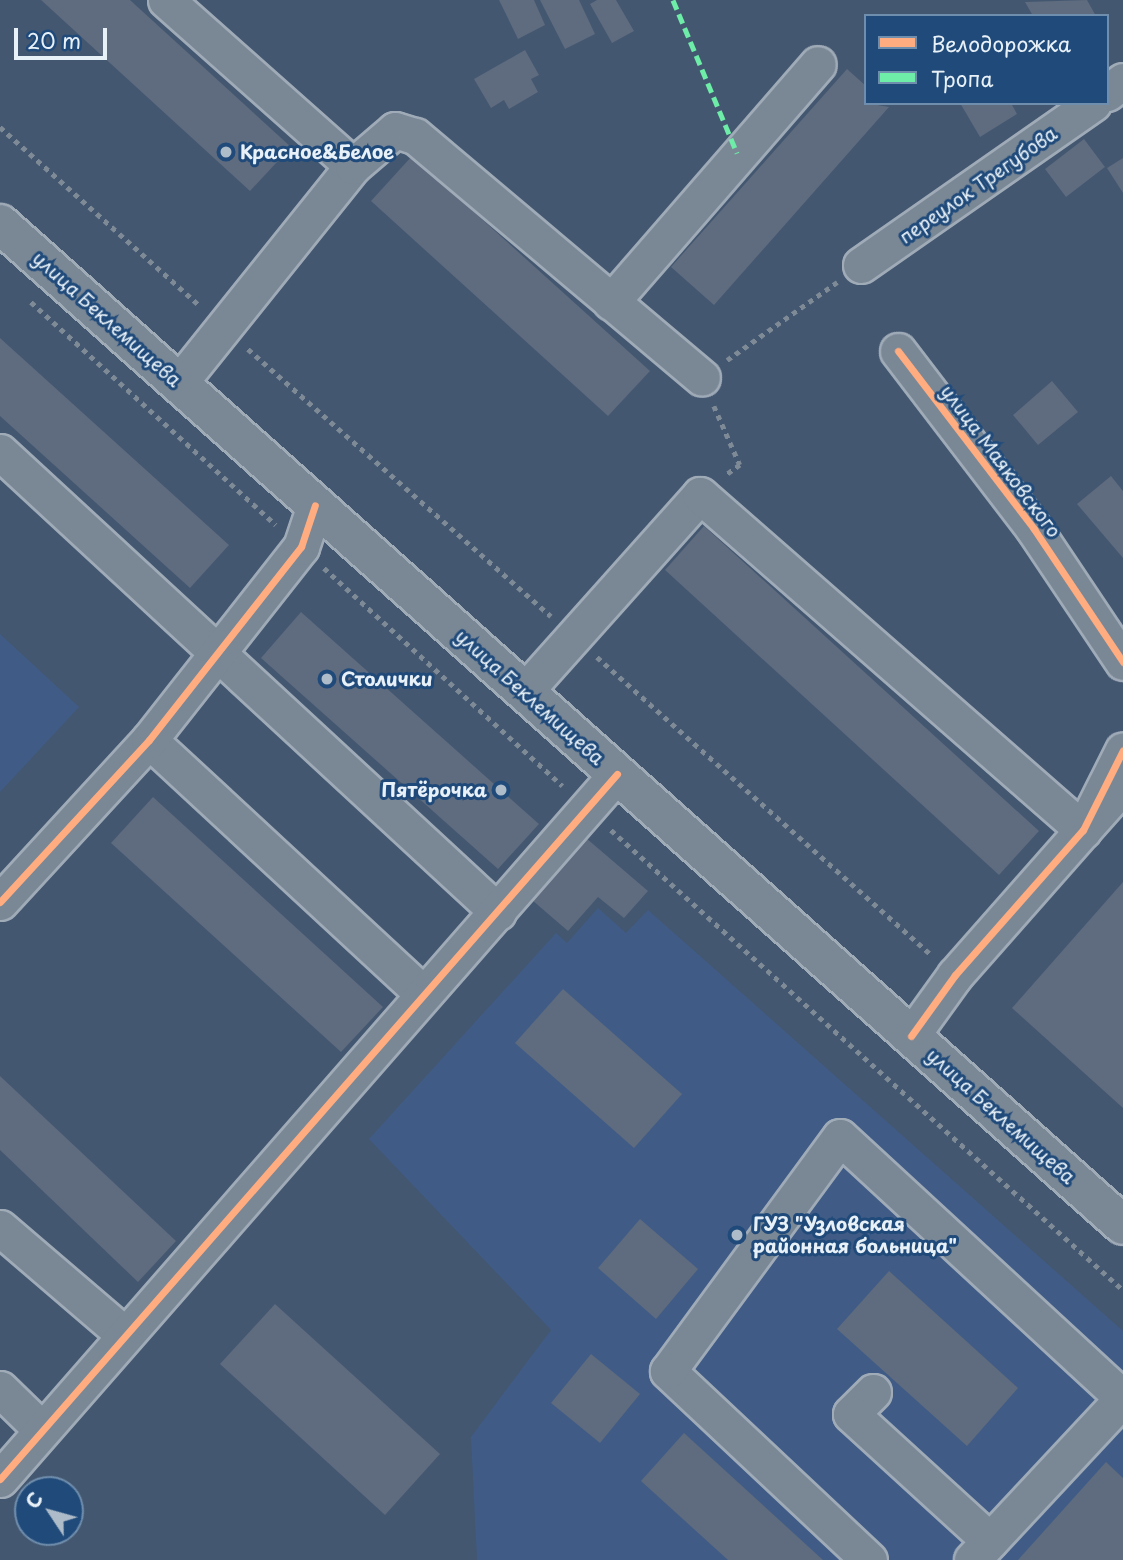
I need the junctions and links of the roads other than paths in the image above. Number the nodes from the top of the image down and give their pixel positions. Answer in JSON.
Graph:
{"nodes":[{"id":1,"x":166,"y":0,"type":"edge"},
{"id":2,"x":818,"y":64,"type":"dead end"},
{"id":3,"x":1090,"y":105,"type":"edge"},
{"id":4,"x":353,"y":166,"type":"junction"},
{"id":5,"x":0,"y":224,"type":"edge"},
{"id":6,"x":861,"y":265,"type":"road end"},
{"id":7,"x":611,"y":302,"type":"junction"},
{"id":8,"x":898,"y":351,"type":"dead end"},
{"id":9,"x":702,"y":378,"type":"road end"},
{"id":10,"x":178,"y":383,"type":"junction"},
{"id":11,"x":0,"y":452,"type":"edge"},
{"id":12,"x":315,"y":505,"type":"junction"},
{"id":13,"x":220,"y":649,"type":"junction"},
{"id":14,"x":1123,"y":662,"type":"edge"},
{"id":15,"x":524,"y":692,"type":"junction"},
{"id":16,"x":149,"y":740,"type":"junction"},
{"id":17,"x":1123,"y":750,"type":"edge"},
{"id":18,"x":617,"y":774,"type":"junction"},
{"id":19,"x":1123,"y":785,"type":"edge"},
{"id":20,"x":1083,"y":830,"type":"junction"},
{"id":21,"x":0,"y":902,"type":"edge"},
{"id":22,"x":498,"y":912,"type":"junction"},
{"id":23,"x":423,"y":994,"type":"junction"},
{"id":24,"x":911,"y":1036,"type":"junction"},
{"id":25,"x":1123,"y":1225,"type":"edge"},
{"id":26,"x":0,"y":1227,"type":"edge"},
{"id":27,"x":125,"y":1335,"type":"junction"},
{"id":28,"x":0,"y":1389,"type":"edge"},
{"id":29,"x":873,"y":1392,"type":"dead end"},
{"id":30,"x":1123,"y":1398,"type":"edge"},
{"id":31,"x":40,"y":1428,"type":"junction"},
{"id":32,"x":0,"y":1479,"type":"edge"},
{"id":33,"x":982,"y":1553,"type":"edge"},
{"id":34,"x":869,"y":1560,"type":"edge"}],
"edges":[{"from":1,"to":4,"type":"street"},
{"from":2,"to":7,"type":"street"},
{"from":3,"to":6,"type":"street","name":"переулок Трегубова"},
{"from":4,"to":7,"type":"street"},
{"from":4,"to":10,"type":"street"},
{"from":5,"to":10,"type":"main road","name":"улица Беклемищева"},
{"from":7,"to":9,"type":"street"},
{"from":8,"to":14,"type":"street","name":"улица Маяковского"},
{"from":10,"to":12,"type":"main road","name":"улица Беклемищева"},
{"from":11,"to":13,"type":"street"},
{"from":12,"to":13,"type":"street"},
{"from":12,"to":15,"type":"main road","name":"улица Беклемищева"},
{"from":13,"to":16,"type":"street"},
{"from":13,"to":22,"type":"street"},
{"from":15,"to":18,"type":"main road","name":"улица Беклемищева"},
{"from":15,"to":20,"type":"street"},
{"from":16,"to":21,"type":"street"},
{"from":16,"to":23,"type":"street"},
{"from":17,"to":20,"type":"street"},
{"from":18,"to":22,"type":"street"},
{"from":18,"to":24,"type":"main road","name":"улица Беклемищева"},
{"from":19,"to":20,"type":"street"},
{"from":20,"to":24,"type":"street"},
{"from":22,"to":23,"type":"street"},
{"from":23,"to":27,"type":"street"},
{"from":24,"to":25,"type":"main road","name":"улица Беклемищева"},
{"from":26,"to":27,"type":"street"},
{"from":27,"to":31,"type":"street"},
{"from":28,"to":31,"type":"street"},
{"from":29,"to":33,"type":"street"},
{"from":30,"to":33,"type":"street"},
{"from":30,"to":34,"type":"street"},
{"from":31,"to":32,"type":"street"}]}
